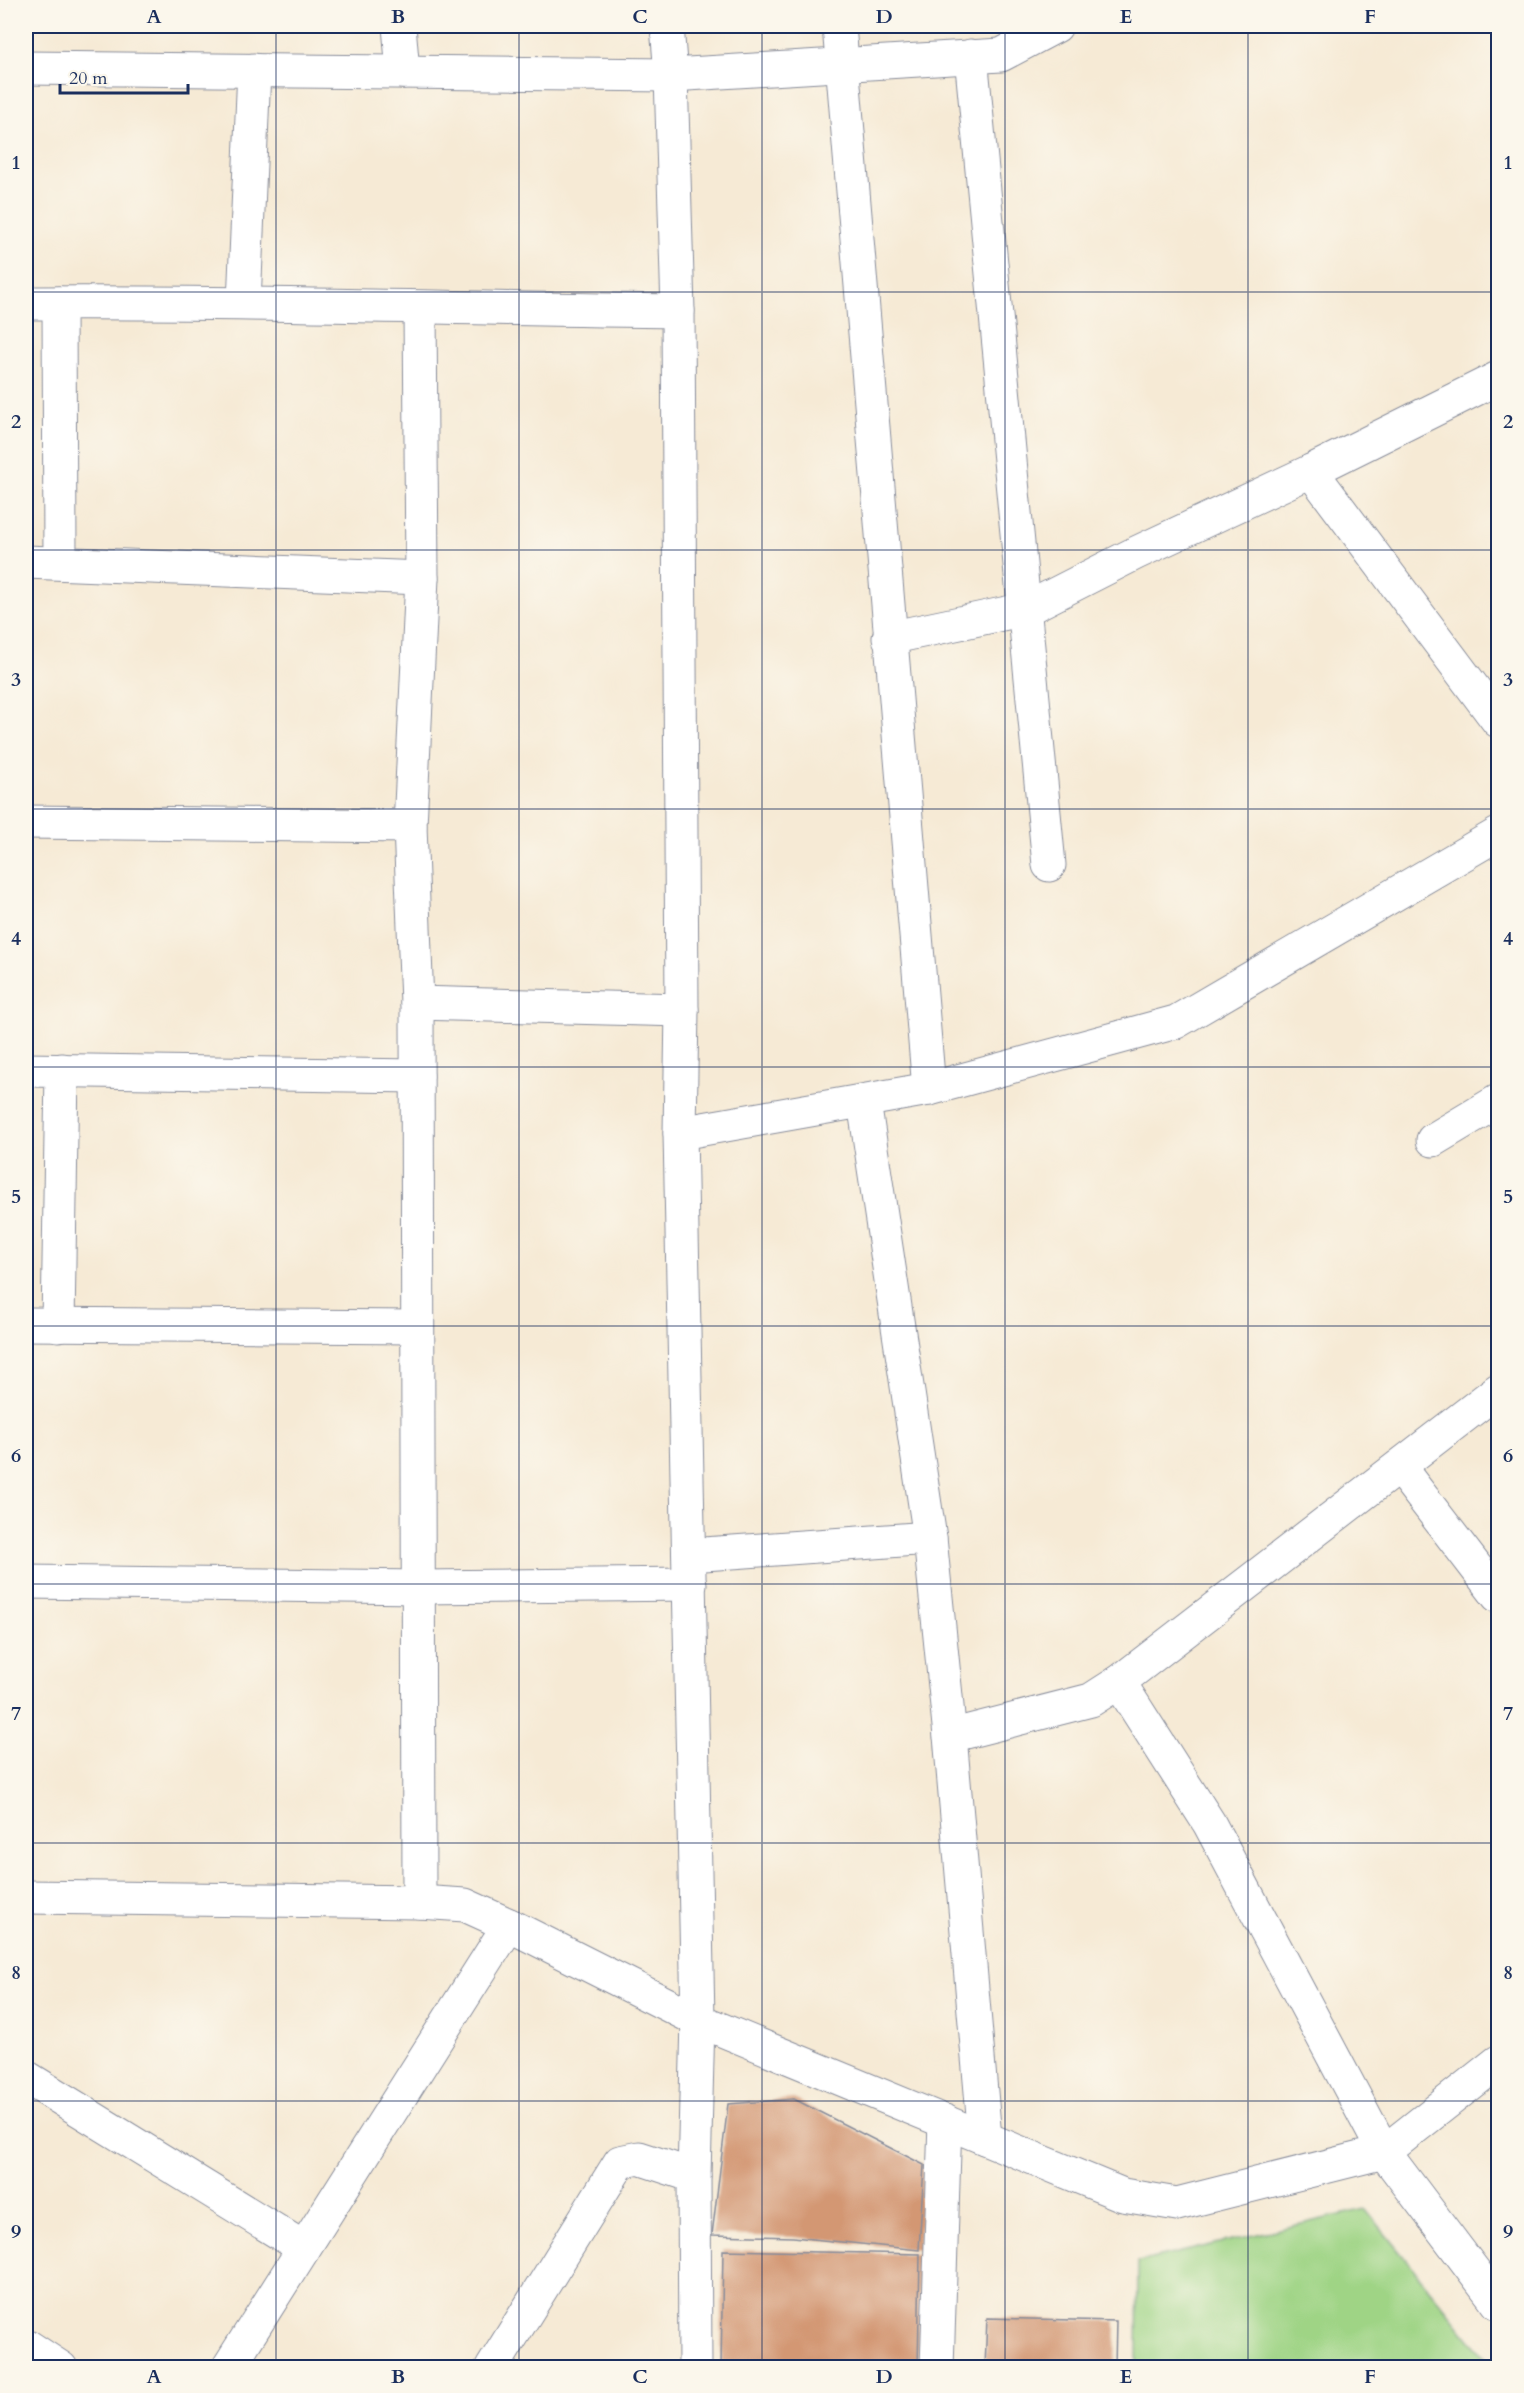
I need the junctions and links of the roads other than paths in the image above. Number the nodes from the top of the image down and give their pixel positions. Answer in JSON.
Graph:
{"nodes":[{"id":1,"x":399,"y":26,"type":"edge"},
{"id":2,"x":667,"y":26,"type":"edge"},
{"id":3,"x":839,"y":26,"type":"edge"},
{"id":4,"x":1056,"y":26,"type":"edge"},
{"id":5,"x":971,"y":56,"type":"junction"},
{"id":6,"x":842,"y":65,"type":"junction"},
{"id":7,"x":26,"y":68,"type":"edge"},
{"id":8,"x":254,"y":70,"type":"junction"},
{"id":9,"x":403,"y":72,"type":"junction"},
{"id":10,"x":671,"y":75,"type":"junction"},
{"id":11,"x":26,"y":303,"type":"edge"},
{"id":12,"x":59,"y":303,"type":"junction"},
{"id":13,"x":244,"y":303,"type":"junction"},
{"id":14,"x":420,"y":308,"type":"junction"},
{"id":15,"x":678,"y":311,"type":"junction"},
{"id":16,"x":1498,"y":378,"type":"edge"},
{"id":17,"x":1311,"y":471,"type":"junction"},
{"id":18,"x":26,"y":562,"type":"edge"},
{"id":19,"x":60,"y":562,"type":"junction"},
{"id":20,"x":422,"y":578,"type":"junction"},
{"id":21,"x":1026,"y":609,"type":"junction"},
{"id":22,"x":889,"y":638,"type":"junction"},
{"id":23,"x":1498,"y":721,"type":"edge"},
{"id":24,"x":26,"y":822,"type":"edge"},
{"id":25,"x":410,"y":826,"type":"junction"},
{"id":26,"x":1498,"y":834,"type":"edge"},
{"id":27,"x":1049,"y":865,"type":"dead end"},
{"id":28,"x":417,"y":1003,"type":"junction"},
{"id":29,"x":682,"y":1010,"type":"junction"},
{"id":30,"x":26,"y":1070,"type":"edge"},
{"id":31,"x":62,"y":1070,"type":"junction"},
{"id":32,"x":417,"y":1076,"type":"junction"},
{"id":33,"x":929,"y":1089,"type":"junction"},
{"id":34,"x":1498,"y":1101,"type":"edge"},
{"id":35,"x":864,"y":1102,"type":"junction"},
{"id":36,"x":680,"y":1133,"type":"junction"},
{"id":37,"x":1433,"y":1140,"type":"dead end"},
{"id":38,"x":26,"y":1324,"type":"edge"},
{"id":39,"x":58,"y":1324,"type":"junction"},
{"id":40,"x":416,"y":1327,"type":"junction"},
{"id":41,"x":1498,"y":1390,"type":"edge"},
{"id":42,"x":1399,"y":1467,"type":"junction"},
{"id":43,"x":930,"y":1538,"type":"junction"},
{"id":44,"x":690,"y":1570,"type":"junction"},
{"id":45,"x":26,"y":1582,"type":"edge"},
{"id":46,"x":420,"y":1587,"type":"junction"},
{"id":47,"x":1498,"y":1596,"type":"edge"},
{"id":48,"x":1119,"y":1682,"type":"junction"},
{"id":49,"x":950,"y":1736,"type":"junction"},
{"id":50,"x":26,"y":1897,"type":"edge"},
{"id":51,"x":419,"y":1902,"type":"junction"},
{"id":52,"x":509,"y":1925,"type":"junction"},
{"id":53,"x":698,"y":2020,"type":"junction"},
{"id":54,"x":1498,"y":2062,"type":"edge"},
{"id":55,"x":26,"y":2077,"type":"edge"},
{"id":56,"x":945,"y":2121,"type":"junction"},
{"id":57,"x":985,"y":2138,"type":"junction"},
{"id":58,"x":1384,"y":2152,"type":"junction"},
{"id":59,"x":694,"y":2176,"type":"junction"},
{"id":60,"x":304,"y":2248,"type":"junction"},
{"id":61,"x":1498,"y":2303,"type":"edge"},
{"id":62,"x":26,"y":2345,"type":"edge"},
{"id":63,"x":61,"y":2367,"type":"edge"},
{"id":64,"x":228,"y":2367,"type":"edge"},
{"id":65,"x":492,"y":2367,"type":"edge"},
{"id":66,"x":695,"y":2367,"type":"edge"},
{"id":67,"x":937,"y":2367,"type":"edge"}],
"edges":[{"from":1,"to":9,"type":"street"},
{"from":2,"to":10,"type":"street"},
{"from":3,"to":6,"type":"street"},
{"from":4,"to":5,"type":"street"},
{"from":5,"to":6,"type":"street"},
{"from":5,"to":21,"type":"street"},
{"from":6,"to":10,"type":"street"},
{"from":6,"to":22,"type":"street"},
{"from":7,"to":8,"type":"street"},
{"from":8,"to":9,"type":"street"},
{"from":8,"to":13,"type":"street"},
{"from":9,"to":10,"type":"street"},
{"from":10,"to":15,"type":"street"},
{"from":11,"to":12,"type":"street"},
{"from":12,"to":13,"type":"street"},
{"from":12,"to":19,"type":"street"},
{"from":13,"to":14,"type":"street"},
{"from":14,"to":15,"type":"street"},
{"from":14,"to":20,"type":"street"},
{"from":15,"to":29,"type":"street"},
{"from":16,"to":17,"type":"street"},
{"from":17,"to":21,"type":"street"},
{"from":17,"to":23,"type":"street"},
{"from":18,"to":19,"type":"street"},
{"from":19,"to":20,"type":"street"},
{"from":20,"to":25,"type":"street"},
{"from":21,"to":22,"type":"street"},
{"from":21,"to":27,"type":"street"},
{"from":22,"to":33,"type":"street"},
{"from":24,"to":25,"type":"street"},
{"from":25,"to":28,"type":"street"},
{"from":26,"to":33,"type":"street"},
{"from":28,"to":29,"type":"street"},
{"from":28,"to":32,"type":"street"},
{"from":29,"to":36,"type":"street"},
{"from":30,"to":31,"type":"street"},
{"from":31,"to":32,"type":"street"},
{"from":31,"to":39,"type":"street"},
{"from":32,"to":40,"type":"street"},
{"from":33,"to":35,"type":"street"},
{"from":34,"to":37,"type":"street"},
{"from":35,"to":36,"type":"street"},
{"from":35,"to":43,"type":"street"},
{"from":36,"to":44,"type":"street"},
{"from":38,"to":39,"type":"street"},
{"from":39,"to":40,"type":"street"},
{"from":40,"to":46,"type":"street"},
{"from":41,"to":42,"type":"street"},
{"from":42,"to":47,"type":"street"},
{"from":42,"to":48,"type":"street"},
{"from":43,"to":44,"type":"street"},
{"from":43,"to":49,"type":"street"},
{"from":44,"to":46,"type":"street"},
{"from":44,"to":53,"type":"street"},
{"from":45,"to":46,"type":"street"},
{"from":46,"to":51,"type":"street"},
{"from":48,"to":49,"type":"street"},
{"from":48,"to":58,"type":"street"},
{"from":49,"to":57,"type":"street"},
{"from":50,"to":51,"type":"street"},
{"from":51,"to":52,"type":"street"},
{"from":52,"to":53,"type":"street"},
{"from":52,"to":60,"type":"street"},
{"from":53,"to":56,"type":"street"},
{"from":53,"to":59,"type":"street"},
{"from":54,"to":58,"type":"street"},
{"from":55,"to":60,"type":"street"},
{"from":56,"to":57,"type":"street"},
{"from":56,"to":67,"type":"street"},
{"from":57,"to":58,"type":"street"},
{"from":58,"to":61,"type":"street"},
{"from":59,"to":65,"type":"street"},
{"from":59,"to":66,"type":"street"},
{"from":60,"to":64,"type":"street"},
{"from":62,"to":63,"type":"street"}]}
